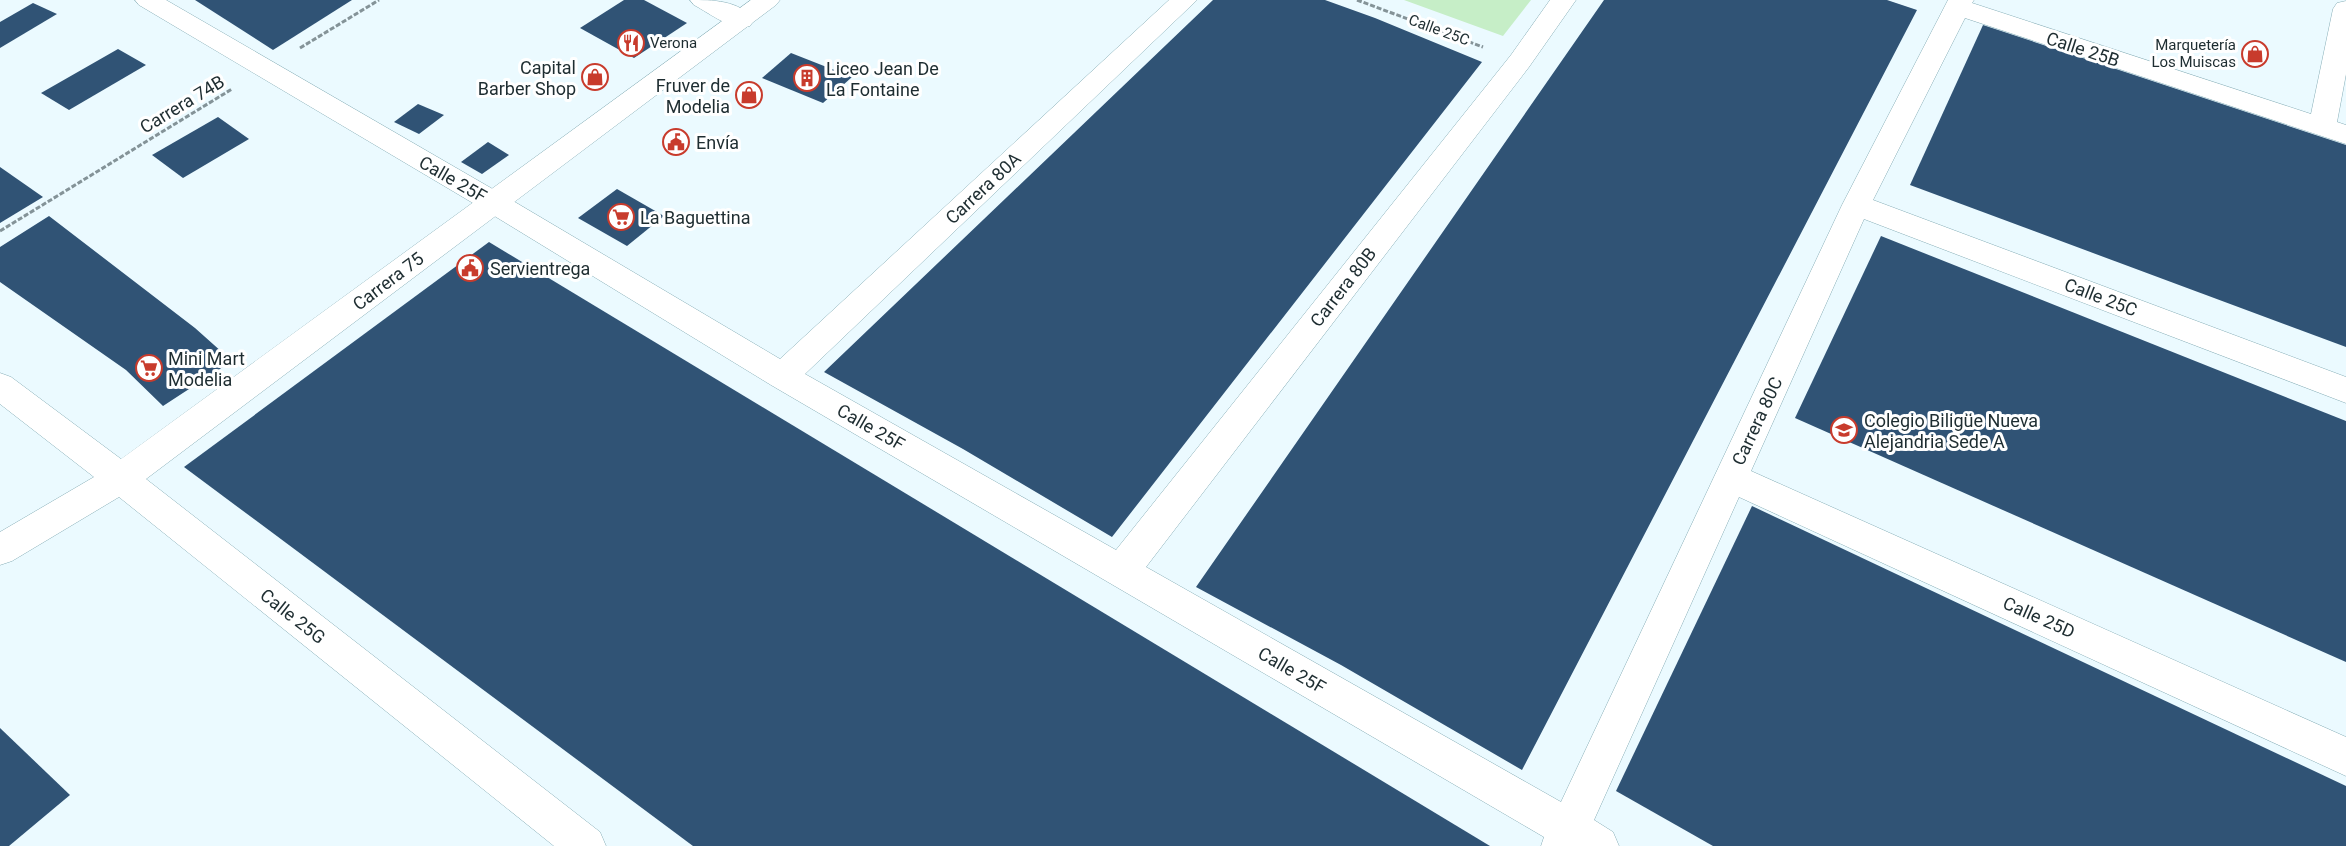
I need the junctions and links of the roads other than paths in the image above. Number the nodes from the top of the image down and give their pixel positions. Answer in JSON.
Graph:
{"nodes":[{"id":1,"x":148,"y":0,"type":"edge"},
{"id":2,"x":703,"y":0,"type":"edge"},
{"id":3,"x":767,"y":0,"type":"edge"},
{"id":4,"x":1184,"y":0,"type":"edge"},
{"id":5,"x":1563,"y":0,"type":"edge"},
{"id":6,"x":1959,"y":4,"type":"edge"},
{"id":7,"x":2346,"y":9,"type":"edge"},
{"id":8,"x":741,"y":20,"type":"junction"},
{"id":9,"x":2334,"y":131,"type":"edge"},
{"id":10,"x":493,"y":202,"type":"junction"},
{"id":11,"x":1856,"y":205,"type":"junction"},
{"id":12,"x":782,"y":376,"type":"junction"},
{"id":13,"x":0,"y":386,"type":"edge"},
{"id":14,"x":2346,"y":390,"type":"edge"},
{"id":15,"x":1731,"y":477,"type":"junction"},
{"id":16,"x":120,"y":479,"type":"junction"},
{"id":17,"x":0,"y":550,"type":"edge"},
{"id":18,"x":1121,"y":571,"type":"junction"},
{"id":19,"x":2346,"y":757,"type":"edge"},
{"id":20,"x":1576,"y":840,"type":"edge"},
{"id":21,"x":586,"y":846,"type":"edge"}],
"edges":[{"from":1,"to":10,"type":"street","name":"Calle 25F"},
{"from":2,"to":8,"type":"street"},
{"from":3,"to":8,"type":"street","name":"Carrera 75"},
{"from":4,"to":12,"type":"street","name":"Carrera 80A"},
{"from":5,"to":18,"type":"street","name":"Carrera 80B"},
{"from":6,"to":9,"type":"street","name":"Calle 25B"},
{"from":6,"to":11,"type":"street","name":"Carrera 80C"},
{"from":7,"to":9,"type":"street"},
{"from":8,"to":10,"type":"street","name":"Carrera 75"},
{"from":10,"to":12,"type":"street","name":"Calle 25F"},
{"from":10,"to":16,"type":"street","name":"Carrera 75"},
{"from":11,"to":14,"type":"street","name":"Calle 25C"},
{"from":11,"to":15,"type":"street","name":"Carrera 80C"},
{"from":12,"to":18,"type":"street","name":"Calle 25F"},
{"from":13,"to":16,"type":"street","name":"Calle 25G"},
{"from":15,"to":19,"type":"street","name":"Calle 25D"},
{"from":15,"to":20,"type":"street","name":"Carrera 80C"},
{"from":16,"to":17,"type":"street","name":"Carrera 75"},
{"from":16,"to":21,"type":"street","name":"Calle 25G"},
{"from":18,"to":20,"type":"street","name":"Calle 25F"}]}
